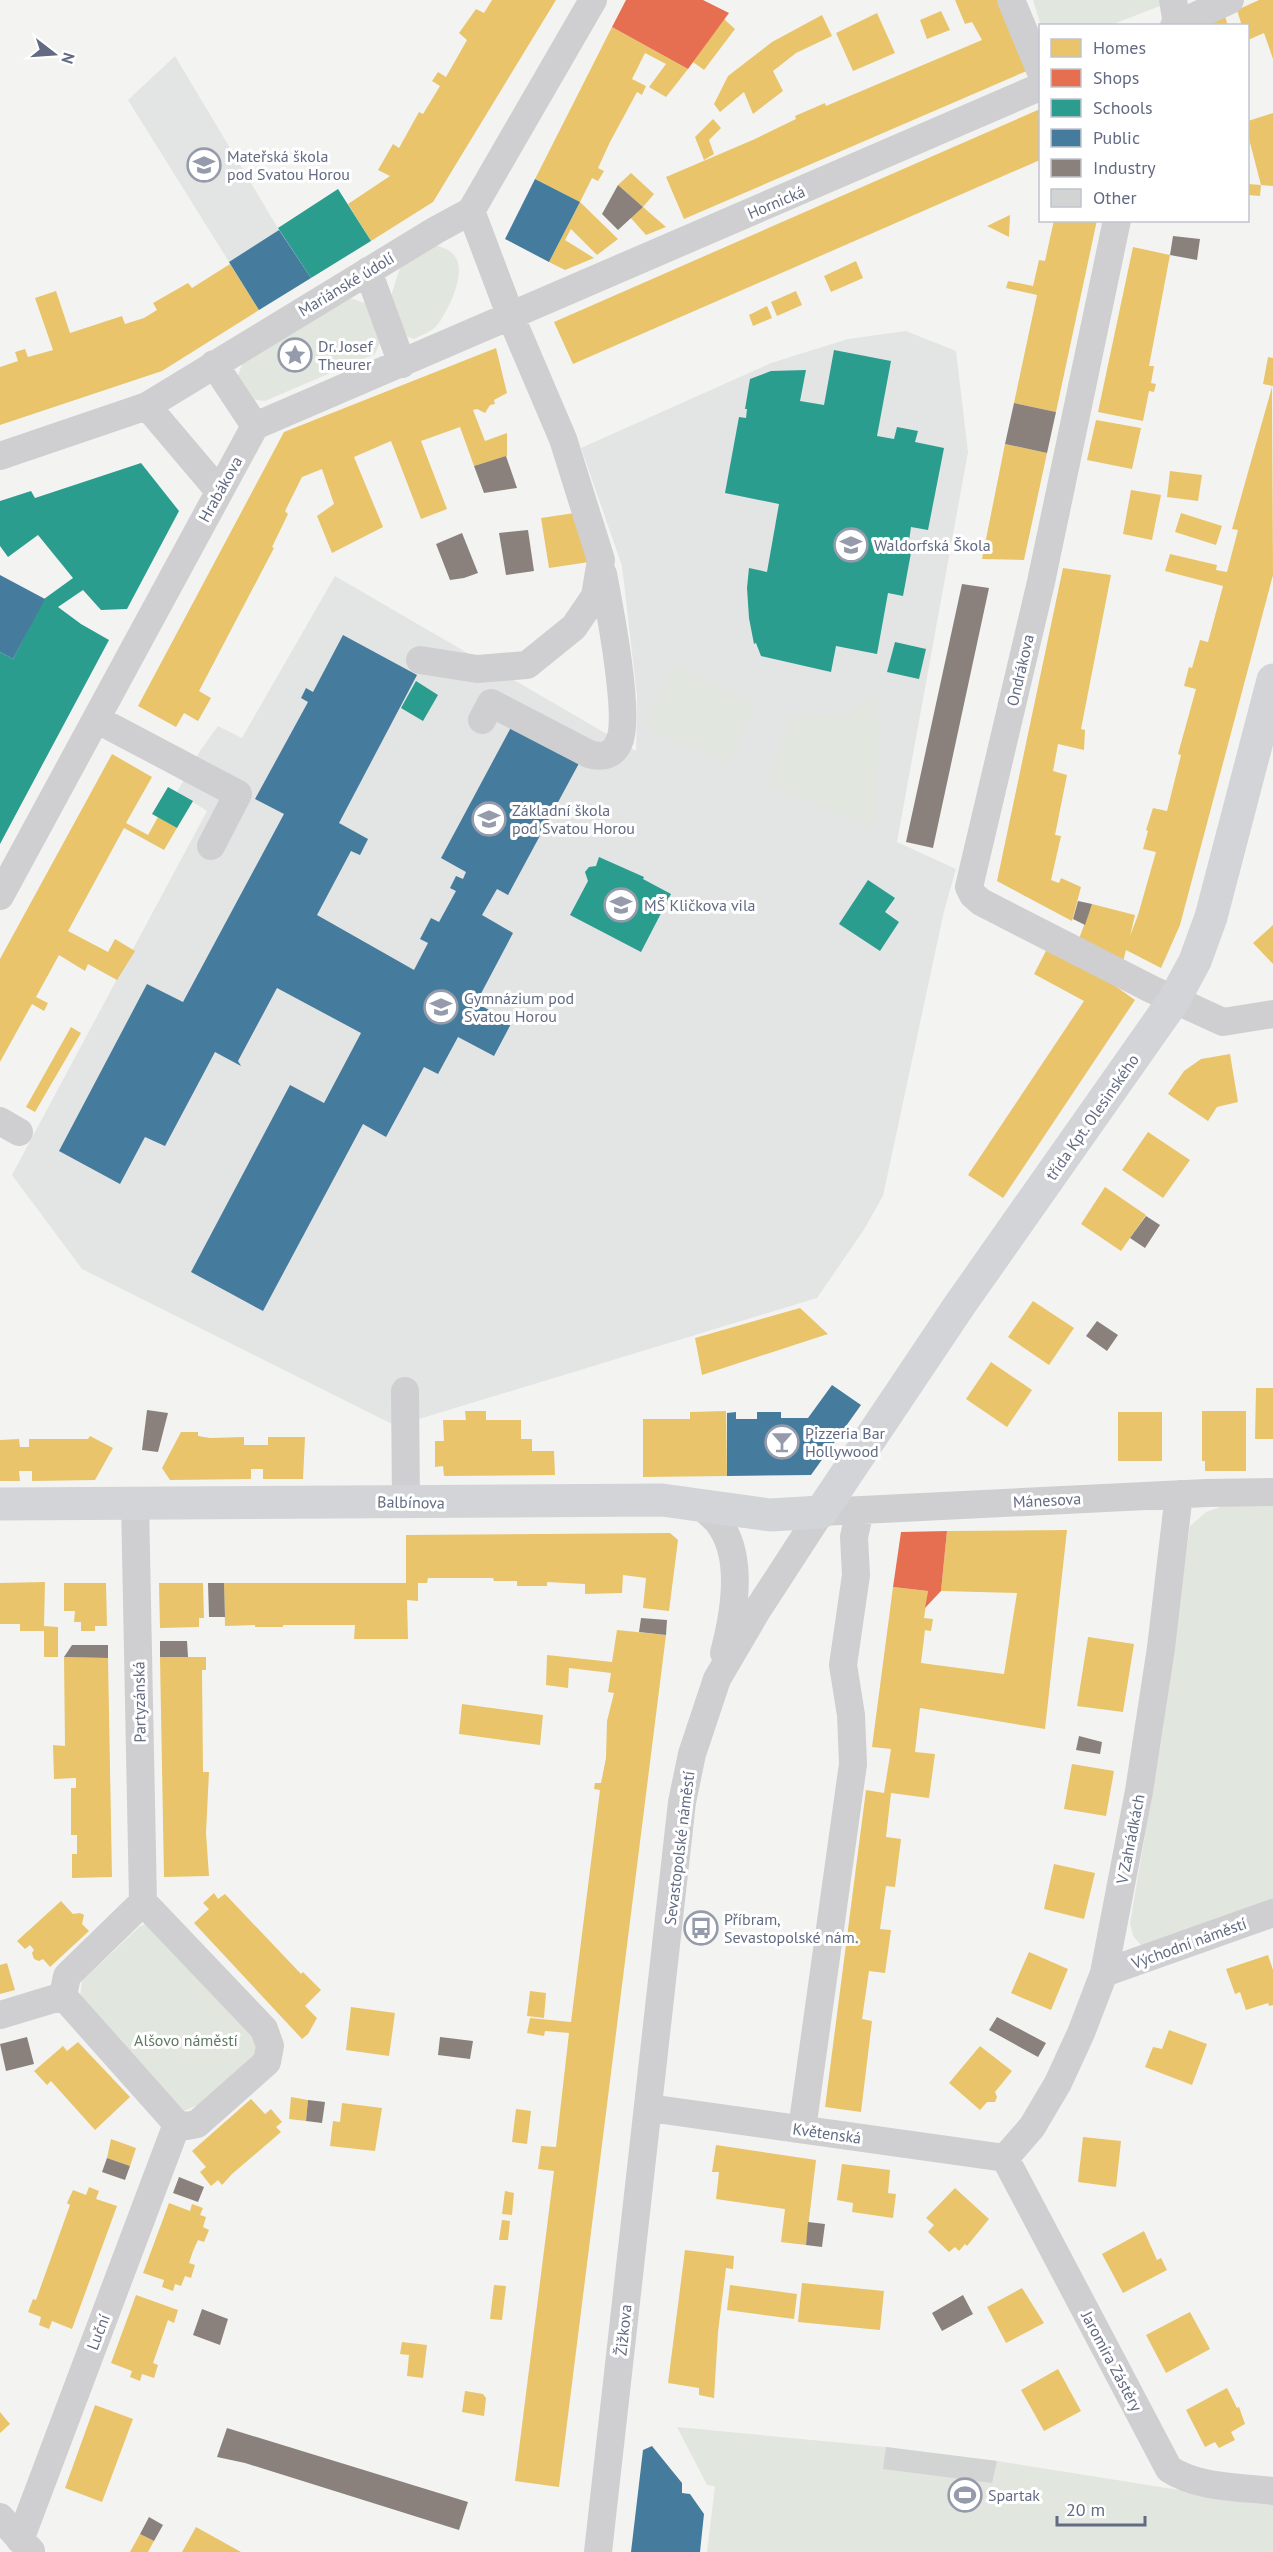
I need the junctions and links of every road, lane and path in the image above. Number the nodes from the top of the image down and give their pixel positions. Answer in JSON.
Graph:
{"nodes":[{"id":1,"x":593,"y":0,"type":"edge"},
{"id":2,"x":1011,"y":0,"type":"edge"},
{"id":3,"x":1230,"y":0,"type":"edge"},
{"id":4,"x":1175,"y":17,"type":"edge"},
{"id":5,"x":1039,"y":65,"type":"edge"},
{"id":6,"x":1039,"y":88,"type":"edge"},
{"id":7,"x":471,"y":212,"type":"junction"},
{"id":8,"x":1117,"y":222,"type":"edge"},
{"id":9,"x":368,"y":271,"type":"junction"},
{"id":10,"x":511,"y":317,"type":"junction"},
{"id":11,"x":214,"y":364,"type":"junction"},
{"id":12,"x":402,"y":364,"type":"junction"},
{"id":13,"x":147,"y":406,"type":"junction"},
{"id":14,"x":255,"y":426,"type":"junction"},
{"id":15,"x":0,"y":456,"type":"edge"},
{"id":16,"x":219,"y":491,"type":"junction"},
{"id":17,"x":601,"y":560,"type":"junction"},
{"id":18,"x":420,"y":660,"type":"dead end"},
{"id":19,"x":1273,"y":680,"type":"edge"},
{"id":20,"x":96,"y":718,"type":"junction"},
{"id":21,"x":482,"y":720,"type":"dead end"},
{"id":22,"x":212,"y":846,"type":"dead end"},
{"id":23,"x":0,"y":897,"type":"edge"},
{"id":24,"x":1174,"y":1000,"type":"junction"},
{"id":25,"x":1273,"y":1014,"type":"edge"},
{"id":26,"x":405,"y":1391,"type":"dead end"},
{"id":27,"x":1273,"y":1492,"type":"edge"},
{"id":28,"x":1179,"y":1494,"type":"junction"},
{"id":29,"x":406,"y":1501,"type":"junction"},
{"id":30,"x":135,"y":1502,"type":"junction"},
{"id":31,"x":697,"y":1503,"type":"junction"},
{"id":32,"x":0,"y":1504,"type":"edge"},
{"id":33,"x":861,"y":1510,"type":"junction"},
{"id":34,"x":821,"y":1512,"type":"junction"},
{"id":35,"x":717,"y":1679,"type":"junction"},
{"id":36,"x":143,"y":1902,"type":"junction"},
{"id":37,"x":1273,"y":1913,"type":"edge"},
{"id":38,"x":1104,"y":1973,"type":"junction"},
{"id":39,"x":63,"y":1996,"type":"junction"},
{"id":40,"x":0,"y":2015,"type":"edge"},
{"id":41,"x":649,"y":2108,"type":"junction"},
{"id":42,"x":177,"y":2124,"type":"junction"},
{"id":43,"x":802,"y":2129,"type":"junction"},
{"id":44,"x":1005,"y":2158,"type":"junction"},
{"id":45,"x":1273,"y":2491,"type":"edge"},
{"id":46,"x":0,"y":2517,"type":"edge"},
{"id":47,"x":26,"y":2546,"type":"edge"},
{"id":48,"x":598,"y":2552,"type":"edge"}],
"edges":[{"from":1,"to":7,"type":"street"},
{"from":2,"to":5,"type":"street"},
{"from":3,"to":4,"type":"street"},
{"from":6,"to":10,"type":"street","name":"Hornická"},
{"from":7,"to":9,"type":"street","name":"Mariánské údolí"},
{"from":7,"to":10,"type":"street"},
{"from":8,"to":24,"type":"street","name":"Ondrákova"},
{"from":9,"to":11,"type":"street","name":"Mariánské údolí"},
{"from":9,"to":12,"type":"street"},
{"from":10,"to":12,"type":"street"},
{"from":10,"to":17,"type":"street"},
{"from":11,"to":13,"type":"street","name":"Mariánské údolí"},
{"from":11,"to":14,"type":"street"},
{"from":12,"to":14,"type":"street"},
{"from":13,"to":15,"type":"street","name":"Mariánské údolí"},
{"from":13,"to":16,"type":"street"},
{"from":14,"to":16,"type":"street","name":"Hrabákova"},
{"from":16,"to":20,"type":"street","name":"Hrabákova"},
{"from":17,"to":18,"type":"street"},
{"from":17,"to":21,"type":"street"},
{"from":19,"to":24,"type":"main road","name":"třída Kpt. Olesinského"},
{"from":20,"to":22,"type":"street"},
{"from":20,"to":23,"type":"street","name":"Hrabákova"},
{"from":24,"to":25,"type":"street"},
{"from":24,"to":34,"type":"main road","name":"třída Kpt. Olesinského"},
{"from":26,"to":29,"type":"street"},
{"from":27,"to":28,"type":"street","name":"Mánesova"},
{"from":28,"to":33,"type":"street","name":"Mánesova"},
{"from":28,"to":38,"type":"street","name":"V Zahrádkách"},
{"from":29,"to":30,"type":"main road","name":"Balbínova"},
{"from":29,"to":31,"type":"main road","name":"Balbínova"},
{"from":30,"to":32,"type":"main road","name":"Balbínova"},
{"from":30,"to":36,"type":"street","name":"Partyzánská"},
{"from":31,"to":34,"type":"main road","name":"Balbínova"},
{"from":31,"to":35,"type":"street"},
{"from":33,"to":34,"type":"street","name":"Mánesova"},
{"from":33,"to":43,"type":"street"},
{"from":34,"to":35,"type":"street","name":"Sevastopolské náměstí"},
{"from":35,"to":41,"type":"street","name":"Sevastopolské náměstí"},
{"from":36,"to":39,"type":"street"},
{"from":36,"to":42,"type":"street"},
{"from":37,"to":38,"type":"street","name":"Východní náměstí"},
{"from":38,"to":44,"type":"street","name":"V Zahrádkách"},
{"from":39,"to":40,"type":"street"},
{"from":39,"to":42,"type":"street"},
{"from":41,"to":43,"type":"street","name":"Květenská"},
{"from":41,"to":48,"type":"street","name":"Žižkova"},
{"from":42,"to":47,"type":"street","name":"Luční"},
{"from":43,"to":44,"type":"street","name":"Květenská"},
{"from":44,"to":45,"type":"street","name":"Jaromíra Zástěry"},
{"from":46,"to":47,"type":"street"}]}
